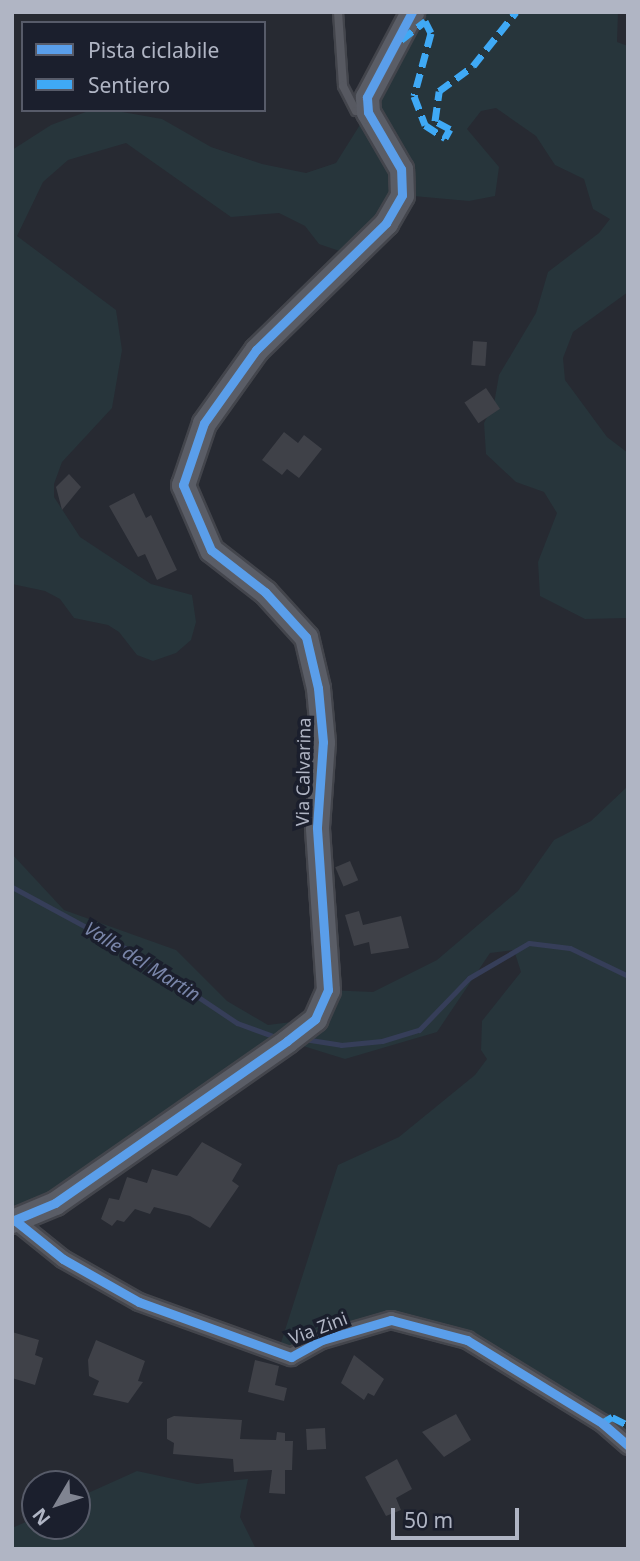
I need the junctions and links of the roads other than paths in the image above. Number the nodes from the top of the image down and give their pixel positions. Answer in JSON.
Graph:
{"nodes":[{"id":1,"x":338,"y":12,"type":"edge"},
{"id":2,"x":412,"y":12,"type":"edge"},
{"id":3,"x":368,"y":112,"type":"junction"},
{"id":4,"x":14,"y":1221,"type":"edge"},
{"id":5,"x":628,"y":1446,"type":"edge"}],
"edges":[{"from":1,"to":3,"type":"lane"},
{"from":2,"to":3,"type":"street"},
{"from":3,"to":4,"type":"street","name":"Via Calvarina"},
{"from":4,"to":5,"type":"street","name":"Via Zini"}]}
